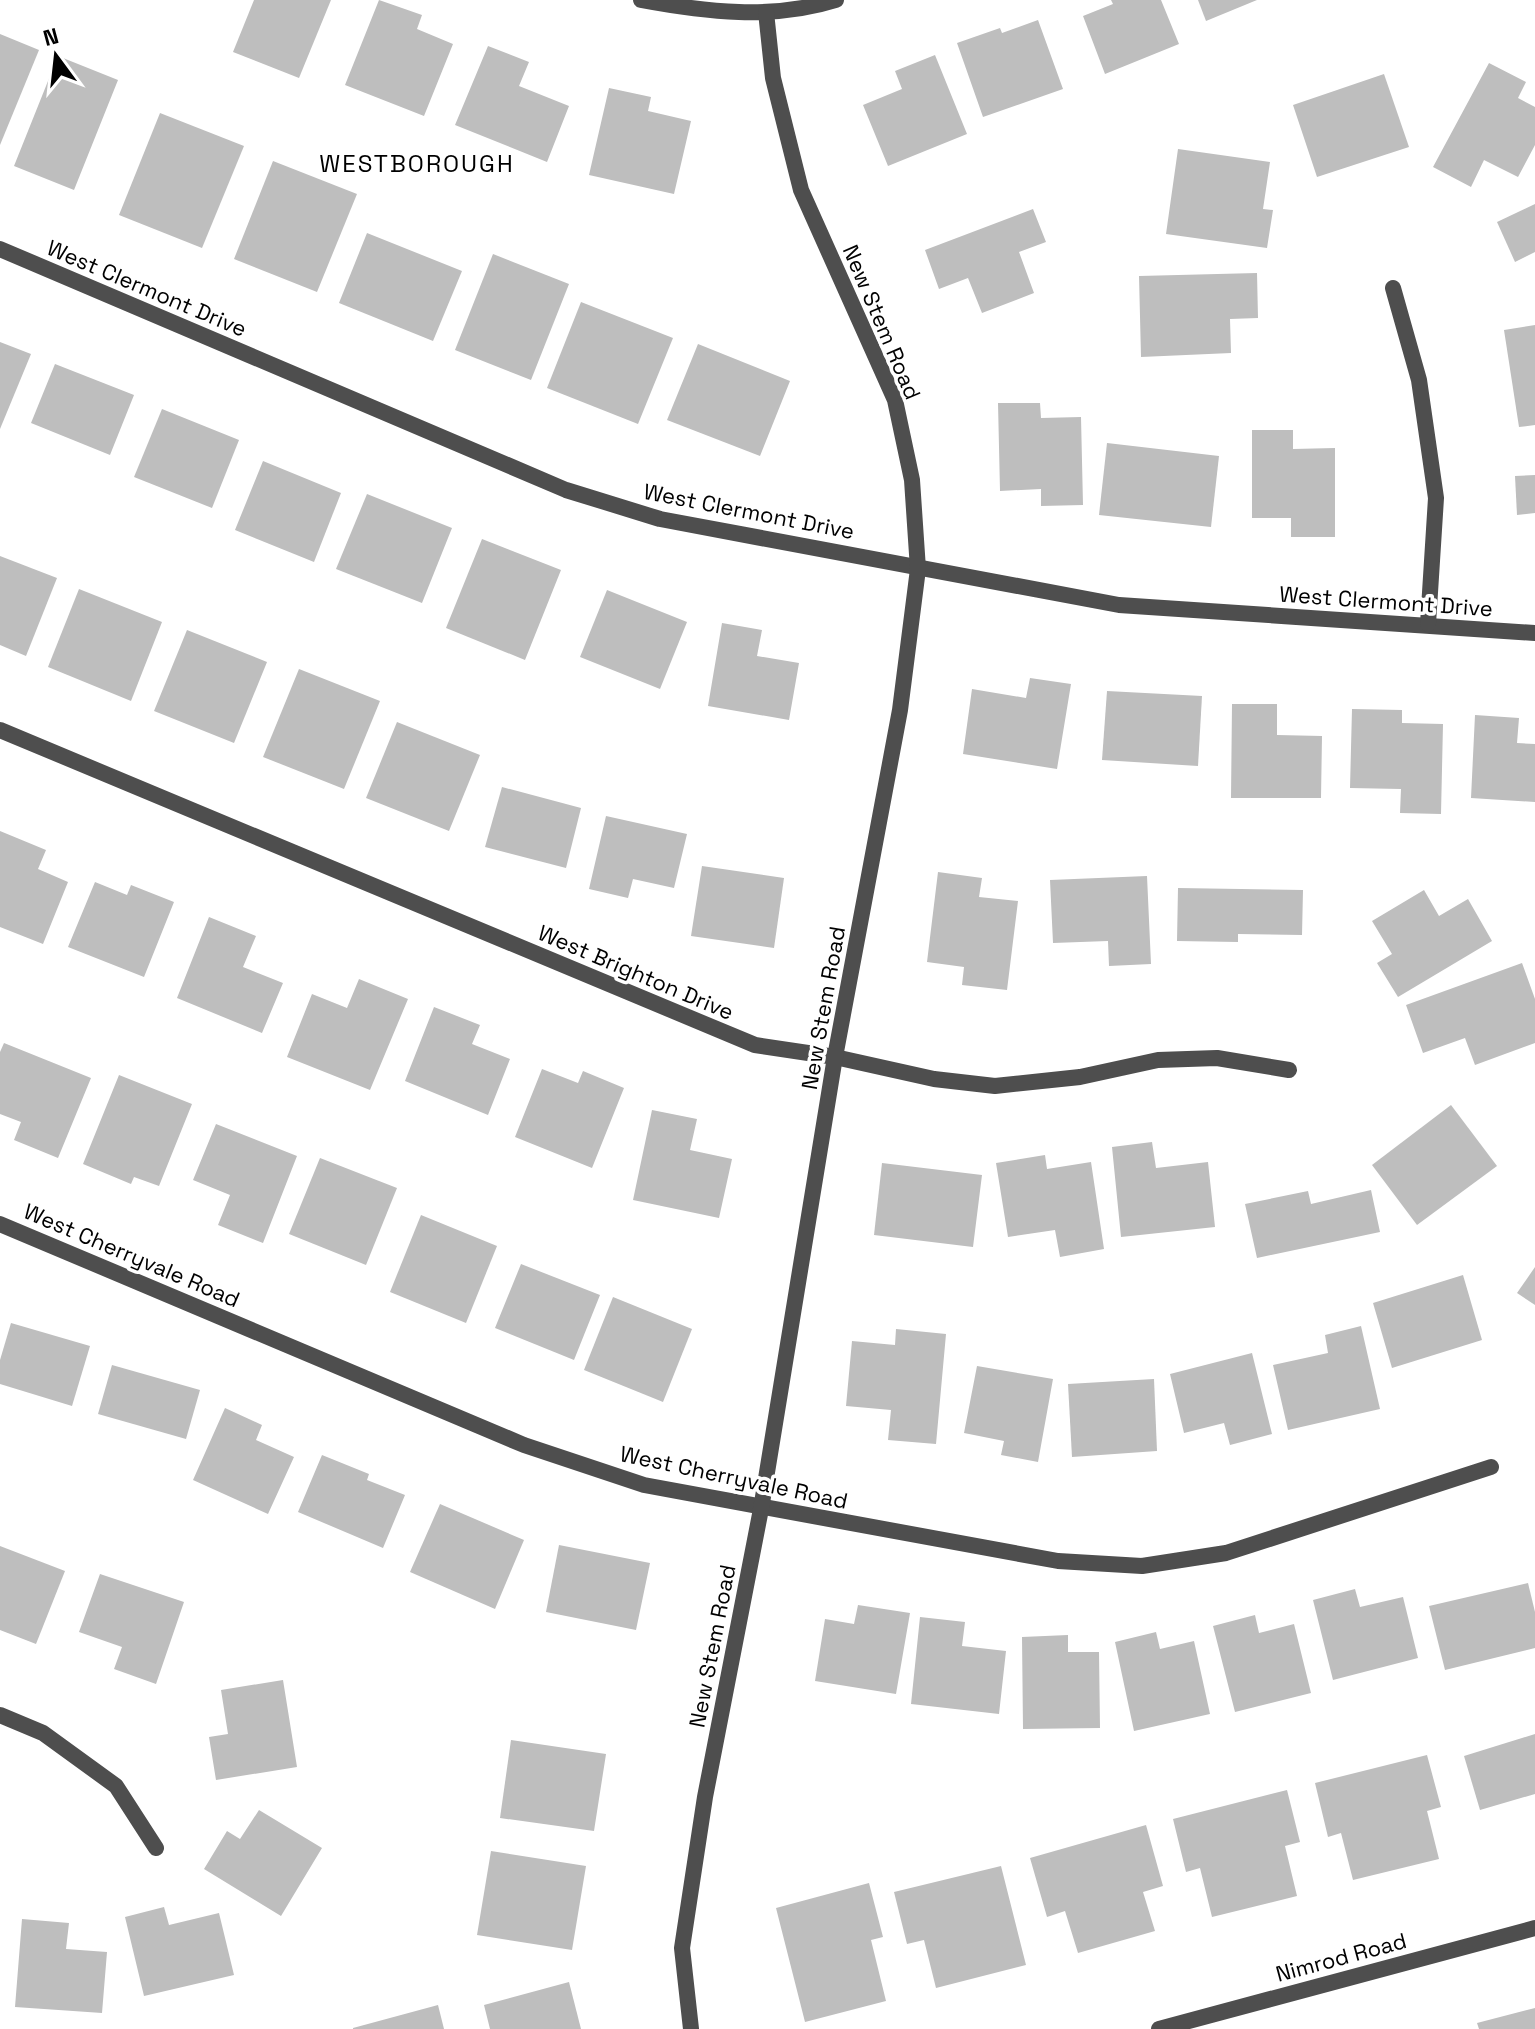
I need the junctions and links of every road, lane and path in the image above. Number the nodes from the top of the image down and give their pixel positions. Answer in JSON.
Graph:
{"nodes":[{"id":1,"x":641,"y":0,"type":"edge"},
{"id":2,"x":836,"y":0,"type":"edge"},
{"id":3,"x":766,"y":12,"type":"junction"},
{"id":4,"x":0,"y":249,"type":"edge"},
{"id":5,"x":1393,"y":288,"type":"dead end"},
{"id":6,"x":918,"y":569,"type":"junction"},
{"id":7,"x":1428,"y":624,"type":"junction"},
{"id":8,"x":1535,"y":633,"type":"edge"},
{"id":9,"x":0,"y":730,"type":"edge"},
{"id":10,"x":835,"y":1057,"type":"junction"},
{"id":11,"x":1289,"y":1070,"type":"dead end"},
{"id":12,"x":0,"y":1224,"type":"edge"},
{"id":13,"x":1491,"y":1467,"type":"dead end"},
{"id":14,"x":761,"y":1509,"type":"junction"},
{"id":15,"x":0,"y":1715,"type":"edge"},
{"id":16,"x":156,"y":1848,"type":"dead end"},
{"id":17,"x":1535,"y":1928,"type":"edge"},
{"id":18,"x":691,"y":2029,"type":"edge"},
{"id":19,"x":1159,"y":2029,"type":"edge"}],
"edges":[{"from":1,"to":3,"type":"street"},
{"from":2,"to":3,"type":"street"},
{"from":3,"to":6,"type":"street","name":"New Stem Road"},
{"from":4,"to":6,"type":"street","name":"West Clermont Drive"},
{"from":5,"to":7,"type":"street"},
{"from":6,"to":7,"type":"street","name":"West Clermont Drive"},
{"from":6,"to":10,"type":"street","name":"New Stem Road"},
{"from":7,"to":8,"type":"street","name":"West Clermont Drive"},
{"from":9,"to":10,"type":"street","name":"West Brighton Drive"},
{"from":10,"to":11,"type":"street","name":"West Brighton Drive"},
{"from":10,"to":14,"type":"street","name":"New Stem Road"},
{"from":12,"to":14,"type":"street","name":"West Cherryvale Road"},
{"from":13,"to":14,"type":"street","name":"West Cherryvale Road"},
{"from":14,"to":18,"type":"street","name":"New Stem Road"},
{"from":15,"to":16,"type":"street"},
{"from":17,"to":19,"type":"street","name":"Nimrod Road"}]}
